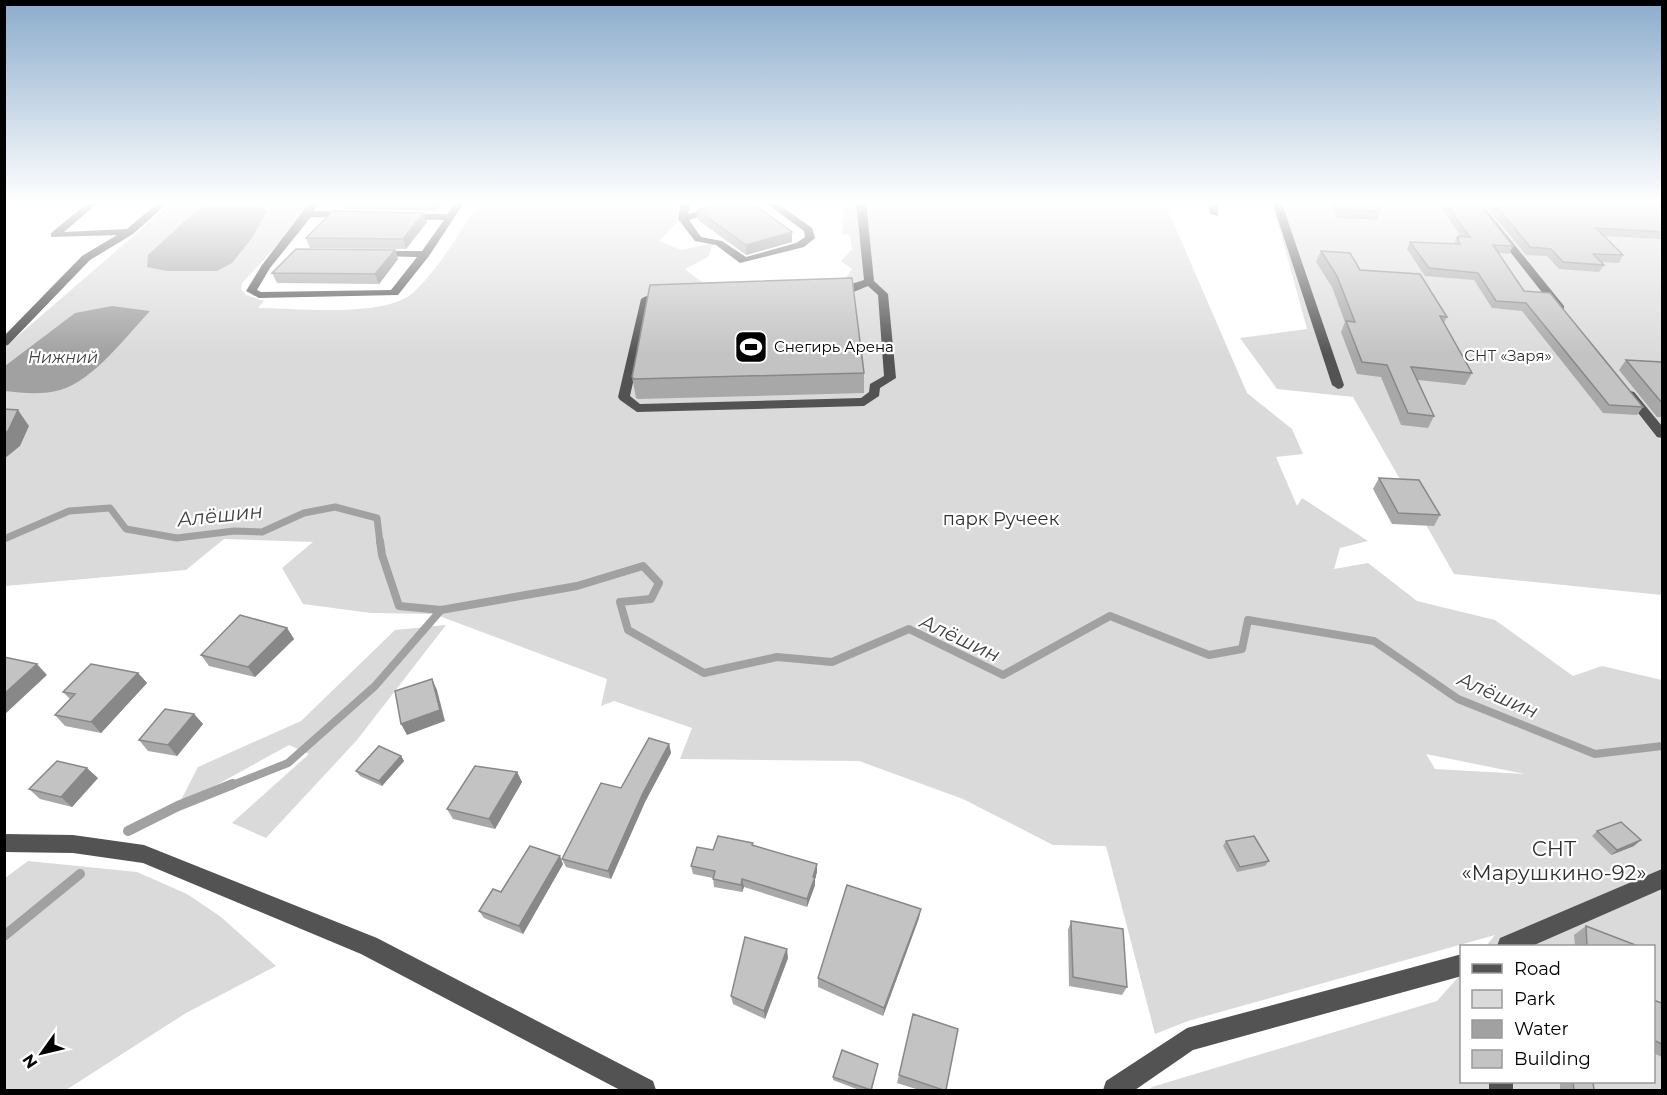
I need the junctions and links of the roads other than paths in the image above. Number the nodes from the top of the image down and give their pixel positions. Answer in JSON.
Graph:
{"nodes":[{"id":1,"x":96,"y":252,"type":"edge"},
{"id":2,"x":282,"y":252,"type":"edge"},
{"id":3,"x":732,"y":252,"type":"edge"},
{"id":4,"x":775,"y":252,"type":"edge"},
{"id":5,"x":866,"y":252,"type":"edge"},
{"id":6,"x":1293,"y":252,"type":"edge"},
{"id":7,"x":1515,"y":252,"type":"edge"},
{"id":8,"x":367,"y":254,"type":"edge"},
{"id":9,"x":425,"y":254,"type":"joint"},
{"id":10,"x":869,"y":282,"type":"junction"},
{"id":11,"x":821,"y":291,"type":"edge"},
{"id":12,"x":681,"y":297,"type":"edge"},
{"id":13,"x":1570,"y":321,"type":"edge"},
{"id":14,"x":4,"y":343,"type":"edge"},
{"id":15,"x":1338,"y":386,"type":"dead end"},
{"id":16,"x":1622,"y":386,"type":"edge"},
{"id":17,"x":1662,"y":434,"type":"edge"},
{"id":18,"x":4,"y":843,"type":"edge"},
{"id":19,"x":1662,"y":879,"type":"edge"},
{"id":20,"x":1510,"y":945,"type":"edge"},
{"id":21,"x":1460,"y":965,"type":"edge"},
{"id":22,"x":644,"y":1090,"type":"edge"},
{"id":23,"x":1115,"y":1090,"type":"edge"}],
"edges":[{"from":1,"to":14,"type":"street"},
{"from":2,"to":9,"type":"street"},
{"from":3,"to":4,"type":"street"},
{"from":5,"to":10,"type":"street"},
{"from":6,"to":15,"type":"street"},
{"from":7,"to":13,"type":"street"},
{"from":8,"to":9,"type":"street"},
{"from":10,"to":11,"type":"street"},
{"from":10,"to":12,"type":"street"},
{"from":16,"to":17,"type":"street"},
{"from":18,"to":22,"type":"street"},
{"from":19,"to":20,"type":"street"},
{"from":21,"to":23,"type":"street"}]}
